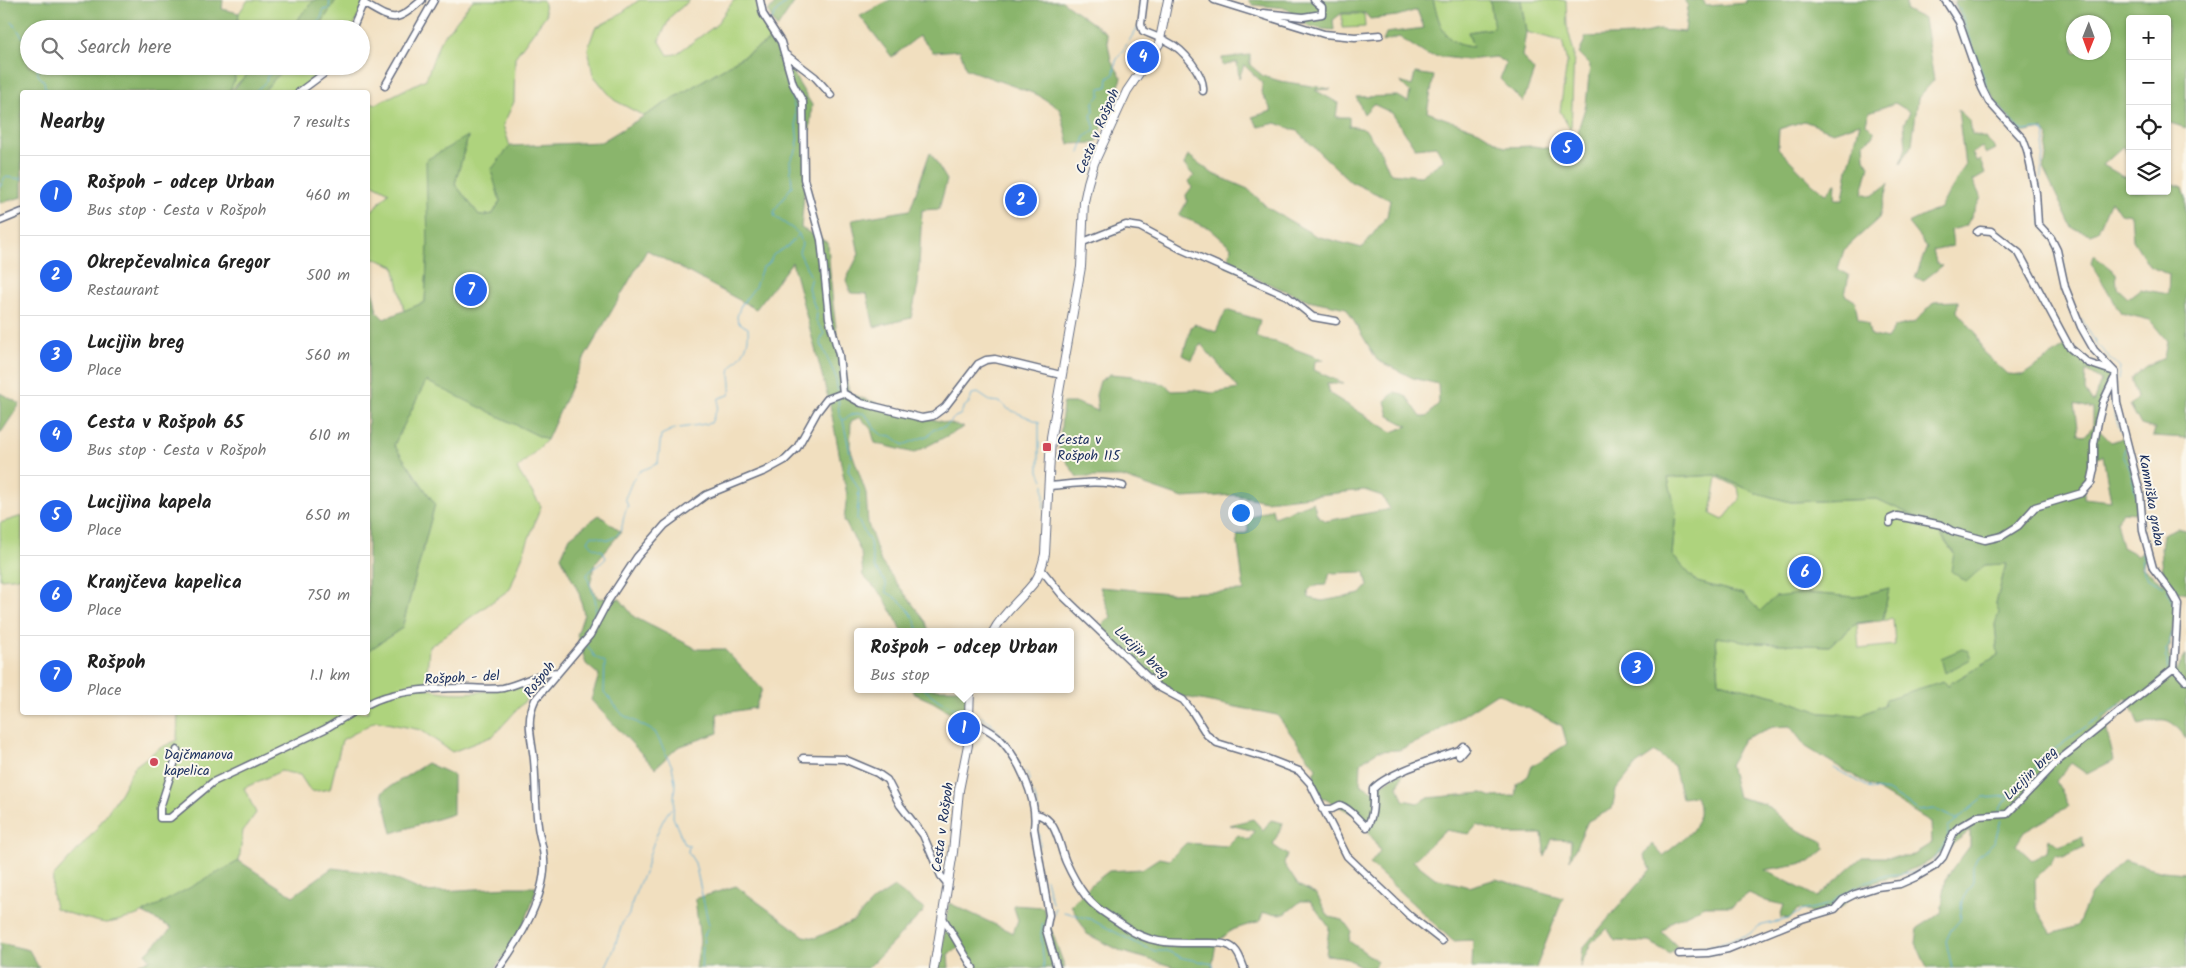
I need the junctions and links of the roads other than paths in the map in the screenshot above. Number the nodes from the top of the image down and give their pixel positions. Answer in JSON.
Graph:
{"nodes":[{"id":1,"x":422,"y":0,"type":"edge"},
{"id":2,"x":434,"y":0,"type":"edge"},
{"id":3,"x":760,"y":0,"type":"edge"},
{"id":4,"x":1144,"y":0,"type":"edge"},
{"id":5,"x":1168,"y":0,"type":"edge"},
{"id":6,"x":1214,"y":0,"type":"edge"},
{"id":7,"x":1314,"y":0,"type":"edge"},
{"id":8,"x":1945,"y":0,"type":"edge"},
{"id":9,"x":364,"y":2,"type":"edge"},
{"id":10,"x":1257,"y":13,"type":"junction"},
{"id":11,"x":356,"y":20,"type":"edge"},
{"id":12,"x":1380,"y":36,"type":"dead end"},
{"id":13,"x":1160,"y":38,"type":"junction"},
{"id":14,"x":784,"y":53,"type":"junction"},
{"id":15,"x":322,"y":75,"type":"edge"},
{"id":16,"x":384,"y":86,"type":"dead end"},
{"id":17,"x":302,"y":90,"type":"edge"},
{"id":18,"x":1203,"y":91,"type":"dead end"},
{"id":19,"x":831,"y":95,"type":"dead end"},
{"id":20,"x":20,"y":213,"type":"edge"},
{"id":21,"x":0,"y":221,"type":"edge"},
{"id":22,"x":1977,"y":232,"type":"dead end"},
{"id":23,"x":1082,"y":242,"type":"junction"},
{"id":24,"x":1336,"y":321,"type":"dead end"},
{"id":25,"x":1061,"y":375,"type":"junction"},
{"id":26,"x":2115,"y":380,"type":"junction"},
{"id":27,"x":839,"y":394,"type":"junction"},
{"id":28,"x":1050,"y":486,"type":"junction"},
{"id":29,"x":1123,"y":486,"type":"dead end"},
{"id":30,"x":1890,"y":523,"type":"dead end"},
{"id":31,"x":1042,"y":569,"type":"junction"},
{"id":32,"x":995,"y":628,"type":"edge"},
{"id":33,"x":2174,"y":668,"type":"junction"},
{"id":34,"x":558,"y":672,"type":"junction"},
{"id":35,"x":2186,"y":681,"type":"edge"},
{"id":36,"x":970,"y":693,"type":"edge"},
{"id":37,"x":370,"y":703,"type":"edge"},
{"id":38,"x":348,"y":715,"type":"edge"},
{"id":39,"x":968,"y":720,"type":"junction"},
{"id":40,"x":177,"y":750,"type":"dead end"},
{"id":41,"x":1459,"y":755,"type":"dead end"},
{"id":42,"x":803,"y":758,"type":"dead end"},
{"id":43,"x":1322,"y":809,"type":"junction"},
{"id":44,"x":1036,"y":814,"type":"junction"},
{"id":45,"x":947,"y":883,"type":"junction"},
{"id":46,"x":943,"y":918,"type":"junction"},
{"id":47,"x":1442,"y":941,"type":"dead end"},
{"id":48,"x":1680,"y":954,"type":"dead end"},
{"id":49,"x":499,"y":968,"type":"edge"},
{"id":50,"x":934,"y":968,"type":"edge"},
{"id":51,"x":973,"y":968,"type":"edge"},
{"id":52,"x":1057,"y":968,"type":"edge"},
{"id":53,"x":1244,"y":968,"type":"edge"}],
"edges":[{"from":1,"to":9,"type":"street"},
{"from":2,"to":16,"type":"street"},
{"from":3,"to":14,"type":"street"},
{"from":4,"to":13,"type":"street"},
{"from":5,"to":13,"type":"street","name":"Cesta v Rošpoh"},
{"from":6,"to":10,"type":"street"},
{"from":7,"to":10,"type":"street"},
{"from":8,"to":26,"type":"street"},
{"from":9,"to":11,"type":"street"},
{"from":10,"to":12,"type":"street"},
{"from":13,"to":18,"type":"street"},
{"from":13,"to":23,"type":"street","name":"Cesta v Rošpoh"},
{"from":14,"to":19,"type":"street"},
{"from":14,"to":27,"type":"street"},
{"from":15,"to":17,"type":"street"},
{"from":20,"to":21,"type":"street"},
{"from":22,"to":26,"type":"street"},
{"from":23,"to":24,"type":"street"},
{"from":23,"to":25,"type":"street","name":"Cesta v Rošpoh"},
{"from":25,"to":27,"type":"street"},
{"from":25,"to":28,"type":"street","name":"Cesta v Rošpoh"},
{"from":26,"to":30,"type":"street"},
{"from":26,"to":33,"type":"street","name":"Kamniška graba"},
{"from":27,"to":34,"type":"street","name":"Rošpoh"},
{"from":28,"to":29,"type":"street"},
{"from":28,"to":31,"type":"street","name":"Cesta v Rošpoh"},
{"from":31,"to":32,"type":"street","name":"Cesta v Rošpoh"},
{"from":31,"to":43,"type":"street","name":"Lucijin breg"},
{"from":33,"to":35,"type":"street"},
{"from":33,"to":48,"type":"street","name":"Lucijin breg"},
{"from":34,"to":37,"type":"street","name":"Rošpoh - del"},
{"from":34,"to":49,"type":"street","name":"Rošpoh"},
{"from":36,"to":39,"type":"street","name":"Cesta v Rošpoh"},
{"from":38,"to":40,"type":"street"},
{"from":39,"to":44,"type":"street"},
{"from":39,"to":45,"type":"street","name":"Cesta v Rošpoh"},
{"from":41,"to":43,"type":"street"},
{"from":42,"to":45,"type":"street"},
{"from":43,"to":47,"type":"street","name":"Lucijin breg"},
{"from":44,"to":52,"type":"street"},
{"from":44,"to":53,"type":"street"},
{"from":45,"to":46,"type":"street","name":"Cesta v Rošpoh"},
{"from":46,"to":50,"type":"street","name":"Cesta v Rošpoh"},
{"from":46,"to":51,"type":"street"}]}
